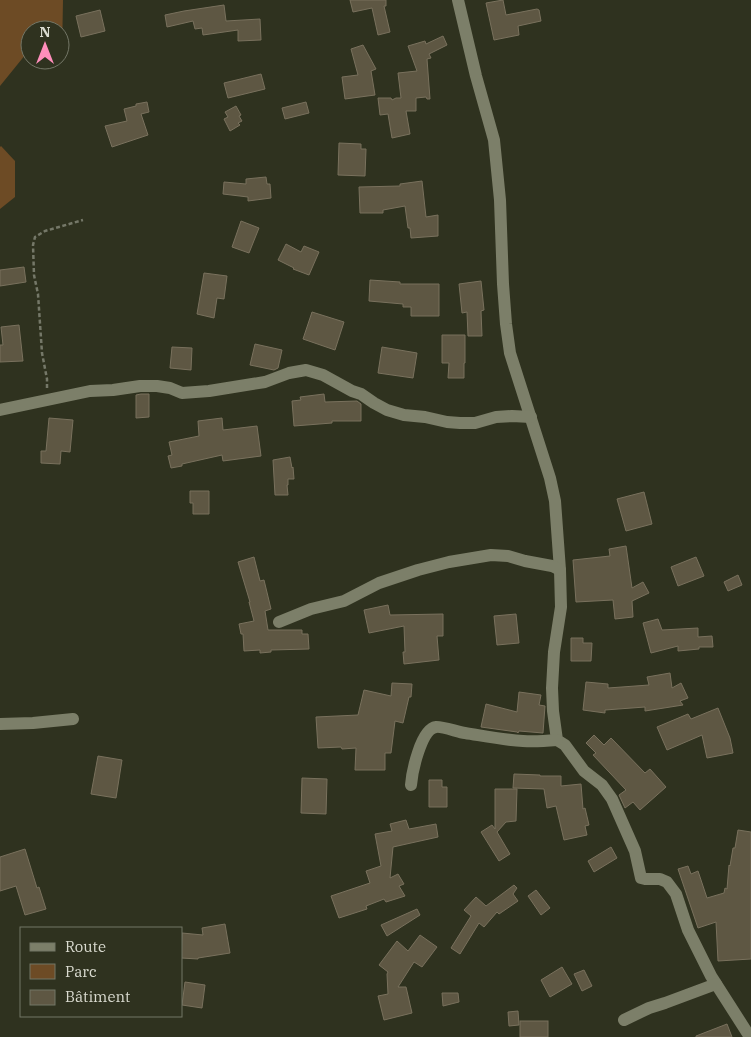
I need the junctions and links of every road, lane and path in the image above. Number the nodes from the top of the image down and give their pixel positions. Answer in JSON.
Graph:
{"nodes":[{"id":1,"x":458,"y":0,"type":"edge"},
{"id":2,"x":83,"y":220,"type":"dead end"},
{"id":3,"x":44,"y":401,"type":"junction"},
{"id":4,"x":0,"y":410,"type":"edge"},
{"id":5,"x":531,"y":417,"type":"junction"},
{"id":6,"x":560,"y":570,"type":"junction"},
{"id":7,"x":279,"y":622,"type":"dead end"},
{"id":8,"x":73,"y":719,"type":"dead end"},
{"id":9,"x":0,"y":724,"type":"edge"},
{"id":10,"x":558,"y":740,"type":"junction"},
{"id":11,"x":411,"y":785,"type":"dead end"},
{"id":12,"x":716,"y":984,"type":"junction"},
{"id":13,"x":624,"y":1020,"type":"dead end"},
{"id":14,"x":750,"y":1034,"type":"edge"}],
"edges":[{"from":1,"to":5,"type":"street"},
{"from":2,"to":3,"type":"path"},
{"from":3,"to":4,"type":"street"},
{"from":3,"to":5,"type":"street"},
{"from":5,"to":6,"type":"street"},
{"from":6,"to":7,"type":"street"},
{"from":6,"to":10,"type":"street"},
{"from":8,"to":9,"type":"street"},
{"from":10,"to":11,"type":"street"},
{"from":10,"to":12,"type":"street"},
{"from":12,"to":13,"type":"street"},
{"from":12,"to":14,"type":"street"}]}
